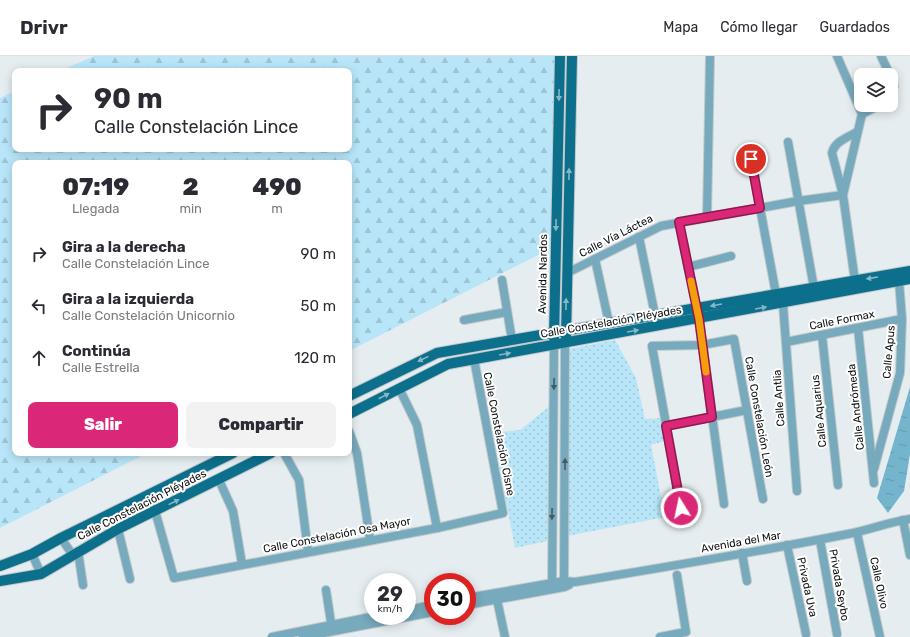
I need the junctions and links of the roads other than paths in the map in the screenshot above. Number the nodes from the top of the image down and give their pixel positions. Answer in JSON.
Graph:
{"nodes":[{"id":1,"x":560,"y":56,"type":"edge"},
{"id":2,"x":572,"y":56,"type":"edge"},
{"id":3,"x":710,"y":56,"type":"edge"},
{"id":4,"x":837,"y":56,"type":"edge"},
{"id":5,"x":881,"y":56,"type":"edge"},
{"id":6,"x":887,"y":68,"type":"edge"},
{"id":7,"x":866,"y":112,"type":"edge"},
{"id":8,"x":862,"y":114,"type":"junction"},
{"id":9,"x":857,"y":132,"type":"junction"},
{"id":10,"x":788,"y":142,"type":"dead end"},
{"id":11,"x":751,"y":159,"type":"dead end"},
{"id":12,"x":843,"y":195,"type":"junction"},
{"id":13,"x":798,"y":201,"type":"junction"},
{"id":14,"x":760,"y":208,"type":"junction"},
{"id":15,"x":707,"y":217,"type":"junction"},
{"id":16,"x":679,"y":222,"type":"junction"},
{"id":17,"x":639,"y":237,"type":"junction"},
{"id":18,"x":731,"y":256,"type":"dead end"},
{"id":19,"x":595,"y":259,"type":"junction"},
{"id":20,"x":688,"y":267,"type":"junction"},
{"id":21,"x":910,"y":271,"type":"edge"},
{"id":22,"x":567,"y":273,"type":"junction"},
{"id":23,"x":910,"y":279,"type":"edge"},
{"id":24,"x":502,"y":280,"type":"dead end"},
{"id":25,"x":855,"y":281,"type":"junction"},
{"id":26,"x":899,"y":281,"type":"junction"},
{"id":27,"x":814,"y":288,"type":"junction"},
{"id":28,"x":776,"y":294,"type":"junction"},
{"id":29,"x":783,"y":304,"type":"junction"},
{"id":30,"x":696,"y":308,"type":"junction"},
{"id":31,"x":508,"y":312,"type":"junction"},
{"id":32,"x":655,"y":315,"type":"junction"},
{"id":33,"x":699,"y":319,"type":"junction"},
{"id":34,"x":902,"y":319,"type":"junction"},
{"id":35,"x":464,"y":320,"type":"dead end"},
{"id":36,"x":609,"y":323,"type":"junction"},
{"id":37,"x":858,"y":328,"type":"junction"},
{"id":38,"x":566,"y":330,"type":"junction"},
{"id":39,"x":554,"y":332,"type":"junction"},
{"id":40,"x":822,"y":335,"type":"junction"},
{"id":41,"x":512,"y":340,"type":"junction"},
{"id":42,"x":786,"y":342,"type":"junction"},
{"id":43,"x":565,"y":343,"type":"junction"},
{"id":44,"x":554,"y":345,"type":"junction"},
{"id":45,"x":702,"y":345,"type":"junction"},
{"id":46,"x":445,"y":351,"type":"junction"},
{"id":47,"x":474,"y":359,"type":"junction"},
{"id":48,"x":448,"y":364,"type":"junction"},
{"id":49,"x":399,"y":388,"type":"junction"},
{"id":50,"x":352,"y":395,"type":"edge"},
{"id":51,"x":747,"y":410,"type":"junction"},
{"id":52,"x":352,"y":412,"type":"edge"},
{"id":53,"x":712,"y":417,"type":"junction"},
{"id":54,"x":666,"y":426,"type":"junction"},
{"id":55,"x":352,"y":439,"type":"edge"},
{"id":56,"x":227,"y":456,"type":"edge"},
{"id":57,"x":265,"y":456,"type":"edge"},
{"id":58,"x":286,"y":456,"type":"edge"},
{"id":59,"x":874,"y":469,"type":"junction"},
{"id":60,"x":219,"y":480,"type":"junction"},
{"id":61,"x":874,"y":483,"type":"dead end"},
{"id":62,"x":838,"y":485,"type":"dead end"},
{"id":63,"x":797,"y":491,"type":"dead end"},
{"id":64,"x":150,"y":493,"type":"junction"},
{"id":65,"x":763,"y":499,"type":"dead end"},
{"id":66,"x":724,"y":504,"type":"dead end"},
{"id":67,"x":681,"y":508,"type":"dead end"},
{"id":68,"x":156,"y":510,"type":"junction"},
{"id":69,"x":503,"y":513,"type":"joint"},
{"id":70,"x":907,"y":519,"type":"edge"},
{"id":71,"x":437,"y":528,"type":"junction"},
{"id":72,"x":118,"y":529,"type":"junction"},
{"id":73,"x":857,"y":533,"type":"junction"},
{"id":74,"x":60,"y":538,"type":"junction"},
{"id":75,"x":370,"y":539,"type":"junction"},
{"id":76,"x":820,"y":540,"type":"junction"},
{"id":77,"x":787,"y":545,"type":"junction"},
{"id":78,"x":308,"y":551,"type":"junction"},
{"id":79,"x":75,"y":552,"type":"junction"},
{"id":80,"x":742,"y":553,"type":"junction"},
{"id":81,"x":32,"y":554,"type":"junction"},
{"id":82,"x":910,"y":555,"type":"edge"},
{"id":83,"x":242,"y":564,"type":"junction"},
{"id":84,"x":0,"y":566,"type":"edge"},
{"id":85,"x":41,"y":574,"type":"junction"},
{"id":86,"x":677,"y":575,"type":"dead end"},
{"id":87,"x":130,"y":579,"type":"dead end"},
{"id":88,"x":0,"y":581,"type":"edge"},
{"id":89,"x":747,"y":581,"type":"dead end"},
{"id":90,"x":564,"y":584,"type":"junction"},
{"id":91,"x":83,"y":585,"type":"dead end"},
{"id":92,"x":552,"y":586,"type":"junction"},
{"id":93,"x":326,"y":590,"type":"dead end"},
{"id":94,"x":496,"y":596,"type":"junction"},
{"id":95,"x":476,"y":597,"type":"edge"},
{"id":96,"x":476,"y":602,"type":"edge"},
{"id":97,"x":424,"y":613,"type":"edge"},
{"id":98,"x":364,"y":619,"type":"edge"},
{"id":99,"x":275,"y":627,"type":"dead end"},
{"id":100,"x":332,"y":628,"type":"junction"},
{"id":101,"x":321,"y":632,"type":"edge"},
{"id":102,"x":806,"y":634,"type":"dead end"},
{"id":103,"x":837,"y":634,"type":"dead end"},
{"id":104,"x":274,"y":637,"type":"edge"},
{"id":105,"x":303,"y":637,"type":"edge"},
{"id":106,"x":505,"y":637,"type":"edge"},
{"id":107,"x":660,"y":637,"type":"edge"},
{"id":108,"x":880,"y":637,"type":"edge"}],
"edges":[{"from":1,"to":39,"type":"main road","name":"Avenida Nardos","one_way":true},
{"from":22,"to":2,"type":"main road","one_way":true},
{"from":3,"to":15,"type":"street"},
{"from":4,"to":8,"type":"street"},
{"from":5,"to":6,"type":"street"},
{"from":7,"to":8,"type":"street"},
{"from":8,"to":9,"type":"street"},
{"from":9,"to":12,"type":"street"},
{"from":9,"to":12,"type":"street"},
{"from":10,"to":13,"type":"street"},
{"from":11,"to":14,"type":"street"},
{"from":12,"to":13,"type":"street","name":"Calle Vía Láctea"},
{"from":12,"to":25,"type":"street"},
{"from":13,"to":14,"type":"street","name":"Calle Vía Láctea"},
{"from":13,"to":27,"type":"street"},
{"from":14,"to":15,"type":"street","name":"Calle Vía Láctea"},
{"from":14,"to":28,"type":"street"},
{"from":15,"to":16,"type":"street","name":"Calle Vía Láctea"},
{"from":16,"to":17,"type":"street","name":"Calle Vía Láctea"},
{"from":16,"to":20,"type":"street"},
{"from":17,"to":19,"type":"street","name":"Calle Vía Láctea"},
{"from":17,"to":32,"type":"street"},
{"from":18,"to":20,"type":"street"},
{"from":19,"to":22,"type":"street","name":"Calle Vía Láctea"},
{"from":19,"to":36,"type":"street"},
{"from":20,"to":30,"type":"street"},
{"from":21,"to":25,"type":"main road","name":"Calle Constelación Pléyades","one_way":true},
{"from":38,"to":22,"type":"main road","one_way":true},
{"from":23,"to":26,"type":"main road","name":"Calle Constelación Pléyades"},
{"from":24,"to":31,"type":"street"},
{"from":25,"to":27,"type":"main road","name":"Calle Constelación Pléyades"},
{"from":26,"to":29,"type":"main road","name":"Calle Constelación Pléyades"},
{"from":26,"to":34,"type":"street","name":"Calle Apus"},
{"from":27,"to":28,"type":"main road","name":"Calle Constelación Pléyades"},
{"from":28,"to":30,"type":"main road","name":"Calle Constelación Pléyades","one_way":true},
{"from":33,"to":29,"type":"main road","name":"Calle Constelación Pléyades","one_way":true},
{"from":29,"to":42,"type":"street","name":"Calle Antlia"},
{"from":30,"to":32,"type":"main road","name":"Calle Constelación Pléyades"},
{"from":30,"to":33,"type":"street"},
{"from":31,"to":35,"type":"street"},
{"from":31,"to":41,"type":"street"},
{"from":32,"to":36,"type":"main road","name":"Calle Constelación Pléyades"},
{"from":43,"to":33,"type":"main road","name":"Calle Constelación Pléyades","one_way":true},
{"from":33,"to":45,"type":"street"},
{"from":34,"to":37,"type":"street","name":"Calle Formax"},
{"from":34,"to":59,"type":"street","name":"Calle Apus"},
{"from":36,"to":38,"type":"main road","name":"Calle Constelación Pléyades"},
{"from":37,"to":40,"type":"street","name":"Calle Formax"},
{"from":37,"to":59,"type":"street","name":"Calle Andrómeda"},
{"from":38,"to":39,"type":"main road","name":"Calle Constelación Pléyades"},
{"from":38,"to":43,"type":"main road"},
{"from":39,"to":41,"type":"main road","name":"Calle Constelación Pléyades"},
{"from":39,"to":44,"type":"main road","name":"Avenida Nardos"},
{"from":40,"to":42,"type":"street","name":"Calle Formax"},
{"from":40,"to":62,"type":"street","name":"Calle Aquarius"},
{"from":41,"to":46,"type":"main road","name":"Calle Constelación Pléyades"},
{"from":42,"to":63,"type":"street","name":"Calle Antlia"},
{"from":43,"to":44,"type":"main road","name":"Calle Constelación Pléyades"},
{"from":90,"to":43,"type":"street","one_way":true},
{"from":47,"to":44,"type":"main road","name":"Calle Constelación Pléyades","one_way":true},
{"from":44,"to":92,"type":"street","name":"Avenida Nardos","one_way":true},
{"from":45,"to":51,"type":"street","name":"Calle Constelación León"},
{"from":45,"to":53,"type":"street"},
{"from":45,"to":54,"type":"street"},
{"from":46,"to":48,"type":"street"},
{"from":46,"to":50,"type":"main road","name":"Calle Constelación Pléyades","one_way":true},
{"from":47,"to":48,"type":"main road","name":"Calle Constelación Pléyades"},
{"from":47,"to":69,"type":"street","name":"Calle Constelación Cisne"},
{"from":48,"to":49,"type":"main road","name":"Calle Constelación Pléyades"},
{"from":52,"to":49,"type":"main road","name":"Calle Constelación Pléyades","one_way":true},
{"from":49,"to":71,"type":"street"},
{"from":51,"to":53,"type":"street"},
{"from":51,"to":65,"type":"street","name":"Calle Constelación León"},
{"from":53,"to":54,"type":"street"},
{"from":53,"to":66,"type":"street"},
{"from":54,"to":67,"type":"street"},
{"from":55,"to":75,"type":"street"},
{"from":56,"to":64,"type":"main road","name":"Calle Constelación Pléyades"},
{"from":57,"to":60,"type":"main road","name":"Calle Constelación Pléyades"},
{"from":58,"to":78,"type":"street"},
{"from":59,"to":61,"type":"street","name":"Calle Andrómeda"},
{"from":68,"to":60,"type":"main road","name":"Calle Constelación Pléyades","one_way":true},
{"from":60,"to":83,"type":"street"},
{"from":64,"to":68,"type":"street"},
{"from":64,"to":74,"type":"main road","name":"Calle Constelación Pléyades"},
{"from":68,"to":72,"type":"main road","name":"Calle Constelación Pléyades"},
{"from":68,"to":83,"type":"street","name":"Calle Constelación Osa Mayor"},
{"from":69,"to":71,"type":"street","name":"Calle Constelación Osa Mayor"},
{"from":70,"to":73,"type":"street","name":"Avenida del Mar"},
{"from":70,"to":82,"type":"street"},
{"from":71,"to":75,"type":"street","name":"Calle Constelación Osa Mayor"},
{"from":72,"to":79,"type":"main road","name":"Calle Constelación Pléyades"},
{"from":72,"to":87,"type":"street"},
{"from":73,"to":76,"type":"street","name":"Avenida del Mar"},
{"from":73,"to":108,"type":"street","name":"Calle Olivo"},
{"from":74,"to":79,"type":"street"},
{"from":74,"to":81,"type":"main road","name":"Calle Constelación Pléyades"},
{"from":75,"to":78,"type":"street","name":"Calle Constelación Osa Mayor"},
{"from":76,"to":77,"type":"street","name":"Avenida del Mar"},
{"from":76,"to":103,"type":"street","name":"Privada Seybo"},
{"from":77,"to":80,"type":"street","name":"Avenida del Mar"},
{"from":77,"to":102,"type":"street","name":"Privada Uva"},
{"from":78,"to":83,"type":"street","name":"Calle Constelación Osa Mayor"},
{"from":79,"to":85,"type":"main road","name":"Calle Constelación Pléyades"},
{"from":79,"to":91,"type":"street"},
{"from":80,"to":89,"type":"street"},
{"from":80,"to":90,"type":"street","name":"Avenida del Mar"},
{"from":81,"to":84,"type":"main road","name":"Calle Constelación Pléyades"},
{"from":81,"to":85,"type":"street"},
{"from":85,"to":88,"type":"main road","name":"Calle Constelación Pléyades"},
{"from":86,"to":107,"type":"street"},
{"from":90,"to":92,"type":"street","name":"Avenida del Mar"},
{"from":92,"to":94,"type":"street","name":"Avenida del Mar"},
{"from":93,"to":100,"type":"street"},
{"from":94,"to":95,"type":"street","name":"Avenida del Mar"},
{"from":94,"to":96,"type":"street","name":"Avenida del Mar"},
{"from":94,"to":106,"type":"street"},
{"from":97,"to":100,"type":"street"},
{"from":98,"to":100,"type":"street"},
{"from":99,"to":104,"type":"street"},
{"from":100,"to":101,"type":"street"},
{"from":101,"to":104,"type":"street"},
{"from":101,"to":105,"type":"street"}]}
